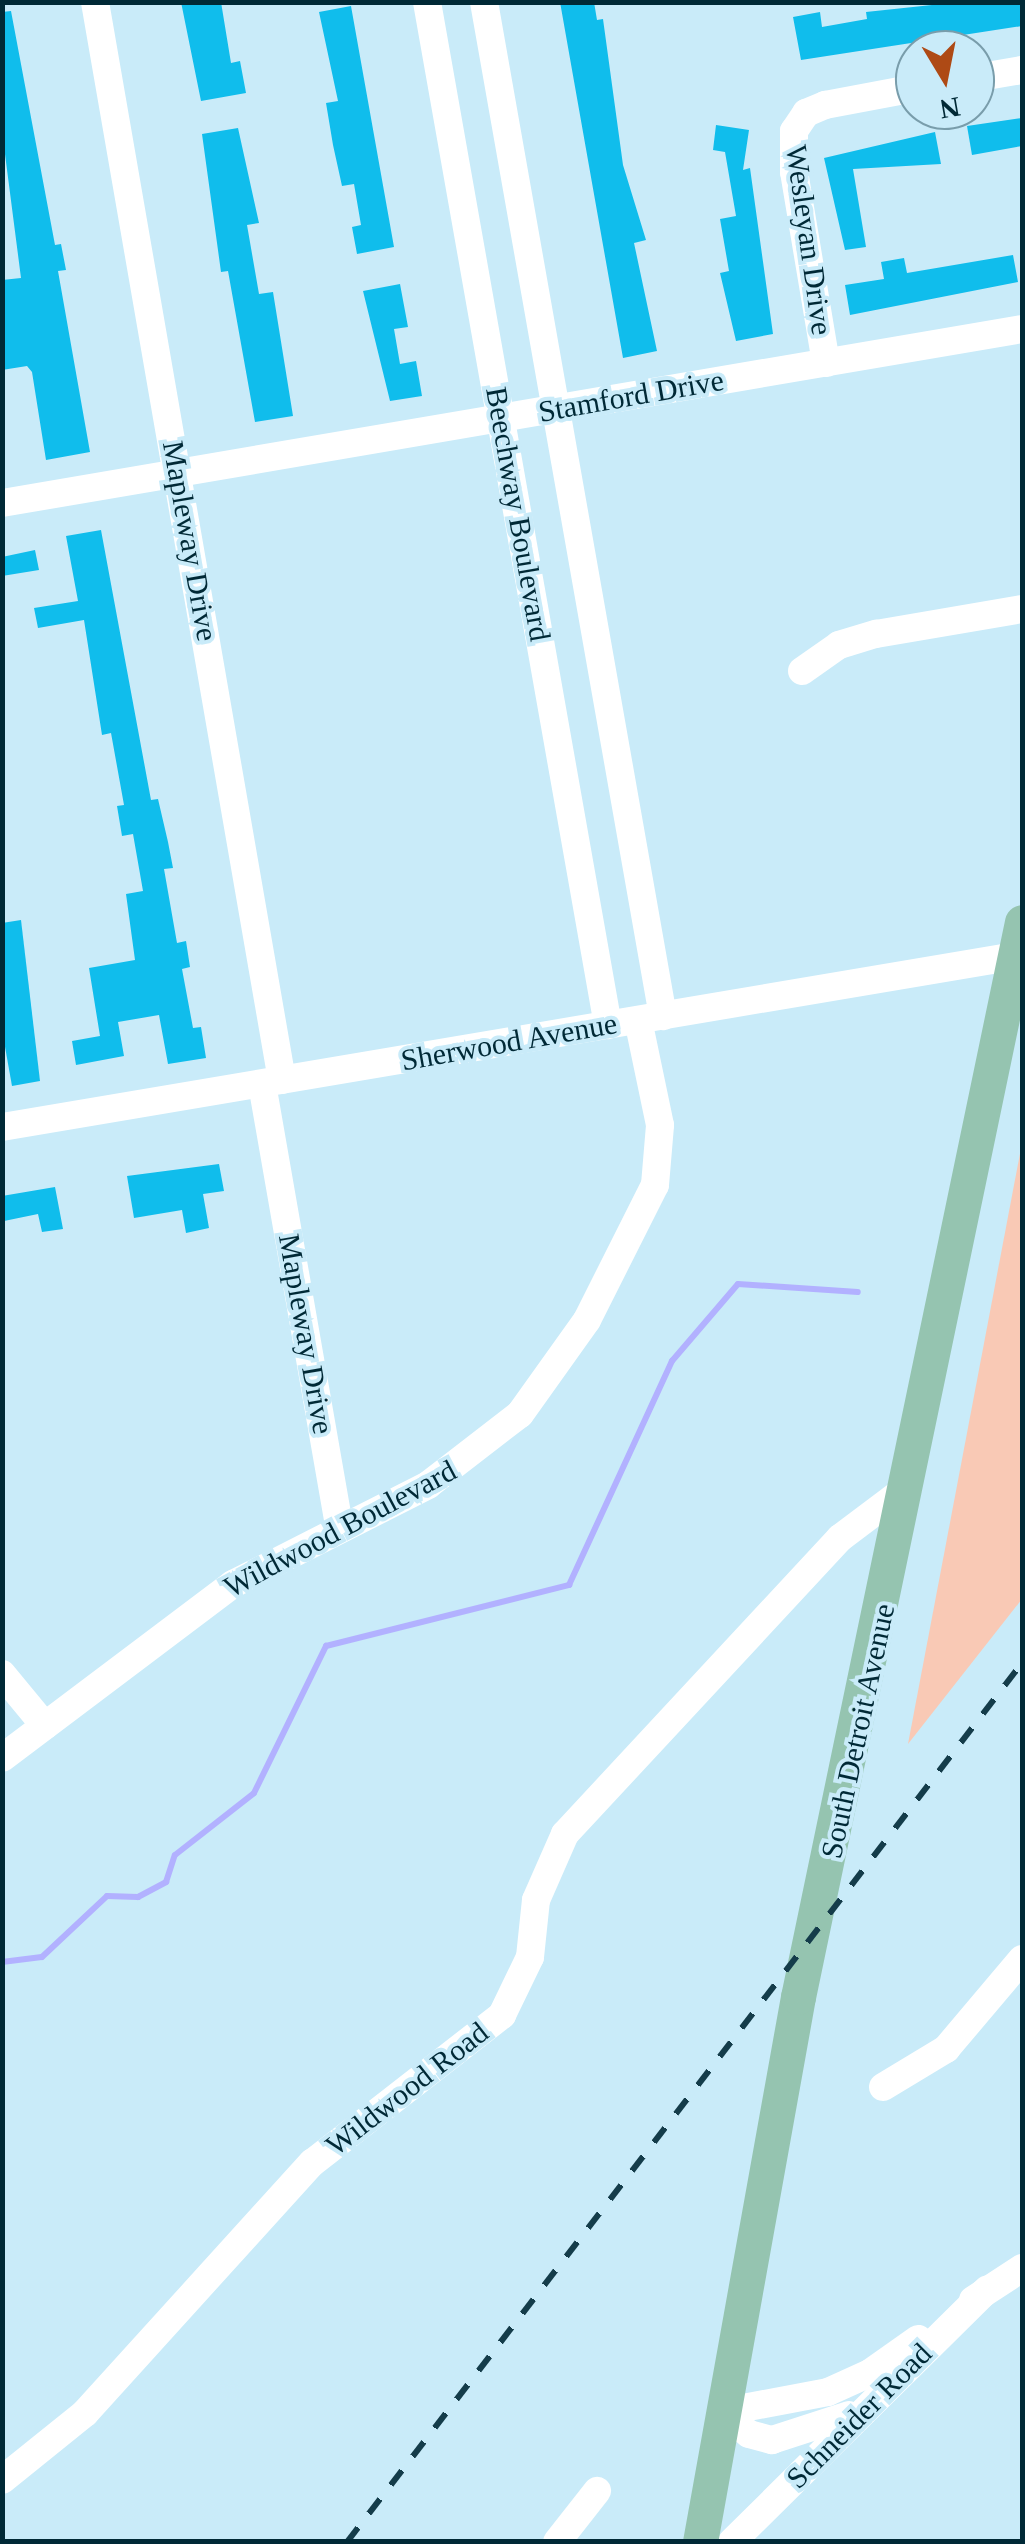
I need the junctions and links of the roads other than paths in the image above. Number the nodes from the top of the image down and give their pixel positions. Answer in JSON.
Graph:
{"nodes":[{"id":1,"x":95,"y":2,"type":"edge"},
{"id":2,"x":427,"y":2,"type":"edge"},
{"id":3,"x":484,"y":2,"type":"edge"},
{"id":4,"x":1022,"y":70,"type":"edge"},
{"id":5,"x":995,"y":75,"type":"edge"},
{"id":6,"x":895,"y":92,"type":"edge"},
{"id":7,"x":1022,"y":329,"type":"edge"},
{"id":8,"x":826,"y":363,"type":"junction"},
{"id":9,"x":556,"y":408,"type":"junction"},
{"id":10,"x":500,"y":418,"type":"junction"},
{"id":11,"x":178,"y":473,"type":"junction"},
{"id":12,"x":2,"y":503,"type":"edge"},
{"id":13,"x":1022,"y":610,"type":"edge"},
{"id":14,"x":802,"y":671,"type":"dead end"},
{"id":15,"x":1019,"y":939,"type":"edge"},
{"id":16,"x":651,"y":1018,"type":"junction"},
{"id":17,"x":608,"y":1025,"type":"junction"},
{"id":18,"x":272,"y":1082,"type":"junction"},
{"id":19,"x":2,"y":1128,"type":"edge"},
{"id":20,"x":908,"y":1487,"type":"junction"},
{"id":21,"x":339,"y":1525,"type":"junction"},
{"id":22,"x":2,"y":1674,"type":"edge"},
{"id":23,"x":44,"y":1726,"type":"junction"},
{"id":24,"x":2,"y":1758,"type":"edge"},
{"id":25,"x":1022,"y":1959,"type":"edge"},
{"id":26,"x":883,"y":2086,"type":"dead end"},
{"id":27,"x":1021,"y":2276,"type":"edge"},
{"id":28,"x":987,"y":2290,"type":"junction"},
{"id":29,"x":879,"y":2396,"type":"junction"},
{"id":30,"x":722,"y":2412,"type":"junction"},
{"id":31,"x":2,"y":2480,"type":"edge"},
{"id":32,"x":596,"y":2491,"type":"dead end"},
{"id":33,"x":558,"y":2542,"type":"edge"},
{"id":34,"x":700,"y":2542,"type":"edge"},
{"id":35,"x":732,"y":2542,"type":"edge"}],
"edges":[{"from":1,"to":11,"type":"street","name":"Mapleway Drive"},
{"from":2,"to":10,"type":"street","name":"Beechway Boulevard"},
{"from":3,"to":9,"type":"street","name":"Beechway Boulevard"},
{"from":4,"to":5,"type":"street"},
{"from":6,"to":8,"type":"street","name":"Wesleyan Drive"},
{"from":7,"to":8,"type":"street","name":"Stamford Drive"},
{"from":8,"to":9,"type":"street","name":"Stamford Drive"},
{"from":9,"to":10,"type":"street","name":"Stamford Drive"},
{"from":9,"to":16,"type":"street","name":"Beechway Boulevard"},
{"from":10,"to":11,"type":"street","name":"Stamford Drive"},
{"from":10,"to":17,"type":"street","name":"Beechway Boulevard"},
{"from":11,"to":12,"type":"street","name":"Stamford Drive"},
{"from":11,"to":18,"type":"street","name":"Mapleway Drive"},
{"from":13,"to":14,"type":"street"},
{"from":15,"to":16,"type":"street","name":"Sherwood Avenue"},
{"from":15,"to":20,"type":"main road","name":"South Detroit Avenue"},
{"from":16,"to":17,"type":"street","name":"Sherwood Avenue"},
{"from":16,"to":21,"type":"street","name":"Wildwood Boulevard"},
{"from":17,"to":18,"type":"street","name":"Sherwood Avenue"},
{"from":18,"to":19,"type":"street","name":"Sherwood Avenue"},
{"from":18,"to":21,"type":"street","name":"Mapleway Drive"},
{"from":20,"to":30,"type":"main road","name":"South Detroit Avenue"},
{"from":20,"to":31,"type":"street","name":"Wildwood Road"},
{"from":21,"to":23,"type":"street","name":"Wildwood Boulevard"},
{"from":22,"to":23,"type":"street"},
{"from":23,"to":24,"type":"street","name":"Wildwood Boulevard"},
{"from":25,"to":26,"type":"street"},
{"from":27,"to":28,"type":"street","name":"Schneider Road"},
{"from":28,"to":29,"type":"street","name":"Schneider Road"},
{"from":28,"to":30,"type":"street","name":"Schneider Road"},
{"from":29,"to":30,"type":"street"},
{"from":29,"to":35,"type":"street","name":"Schneider Road"},
{"from":30,"to":34,"type":"main road","name":"South Detroit Avenue"},
{"from":32,"to":33,"type":"street"}]}
